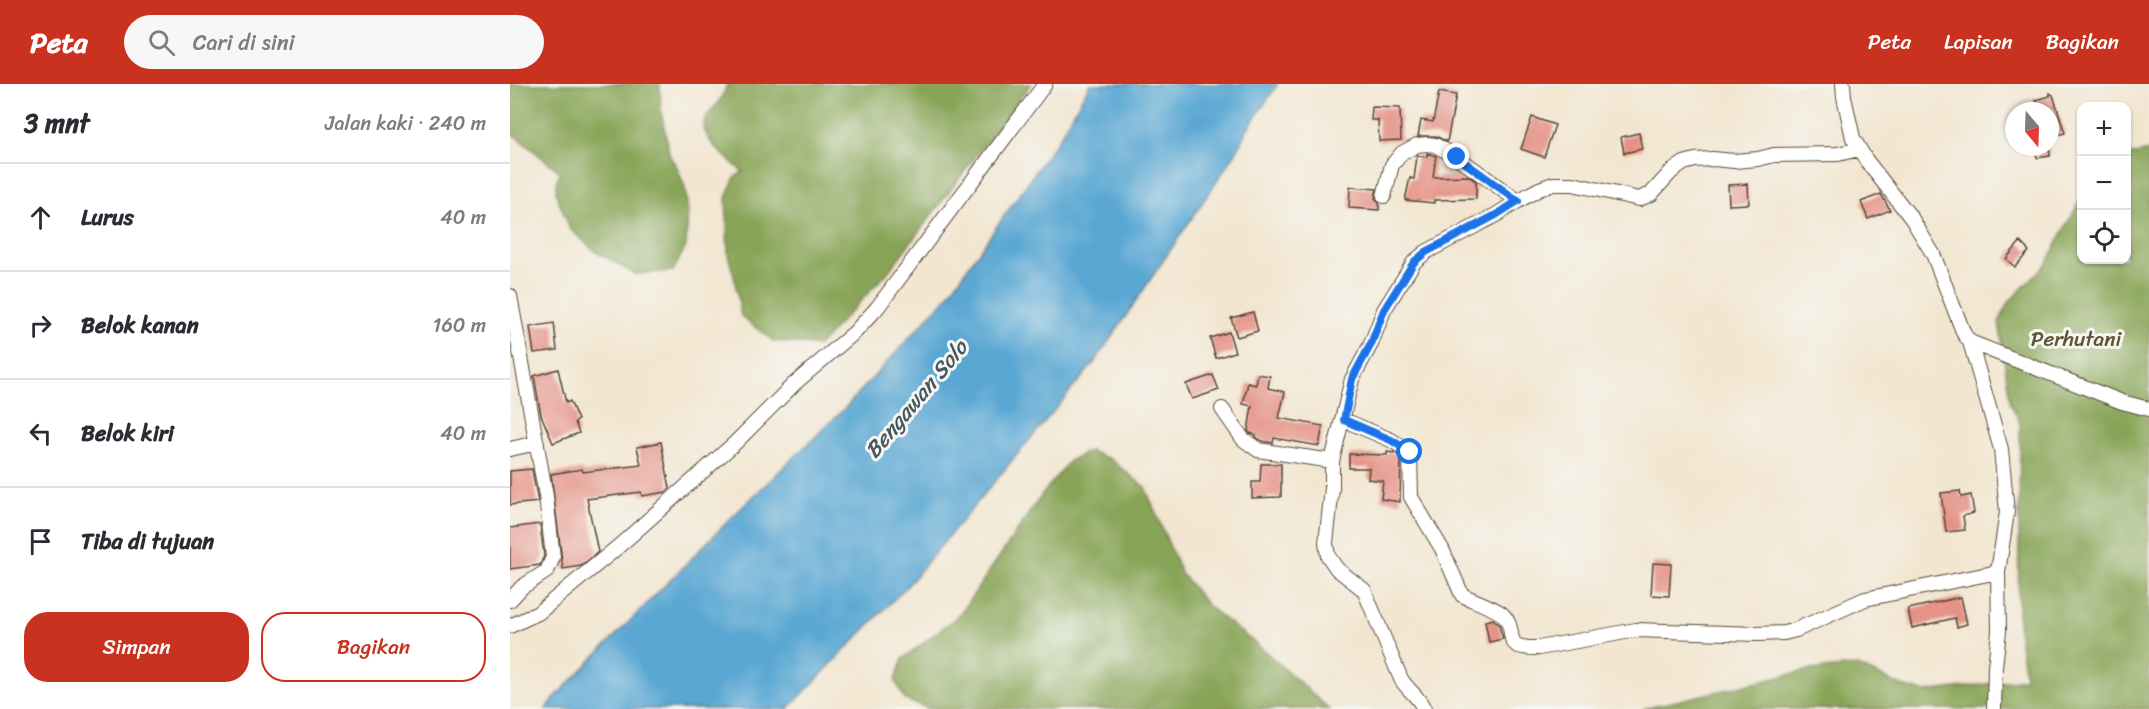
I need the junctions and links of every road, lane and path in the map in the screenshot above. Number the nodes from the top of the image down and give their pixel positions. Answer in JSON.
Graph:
{"nodes":[{"id":1,"x":1045,"y":84,"type":"edge"},
{"id":2,"x":1844,"y":84,"type":"edge"},
{"id":3,"x":1859,"y":149,"type":"junction"},
{"id":4,"x":1384,"y":196,"type":"dead end"},
{"id":5,"x":1518,"y":201,"type":"junction"},
{"id":6,"x":510,"y":296,"type":"edge"},
{"id":7,"x":1970,"y":342,"type":"junction"},
{"id":8,"x":1222,"y":409,"type":"dead end"},
{"id":9,"x":2149,"y":409,"type":"edge"},
{"id":10,"x":1344,"y":420,"type":"junction"},
{"id":11,"x":537,"y":443,"type":"junction"},
{"id":12,"x":510,"y":449,"type":"edge"},
{"id":13,"x":1332,"y":461,"type":"junction"},
{"id":14,"x":1998,"y":572,"type":"junction"},
{"id":15,"x":510,"y":600,"type":"edge"},
{"id":16,"x":510,"y":626,"type":"edge"},
{"id":17,"x":1424,"y":709,"type":"edge"},
{"id":18,"x":1994,"y":709,"type":"edge"}],
"edges":[{"from":1,"to":16,"type":"street"},
{"from":2,"to":3,"type":"street"},
{"from":3,"to":5,"type":"street"},
{"from":3,"to":7,"type":"street"},
{"from":4,"to":5,"type":"street"},
{"from":5,"to":10,"type":"street"},
{"from":6,"to":11,"type":"street"},
{"from":7,"to":9,"type":"street"},
{"from":7,"to":14,"type":"street"},
{"from":8,"to":13,"type":"street"},
{"from":10,"to":13,"type":"street"},
{"from":10,"to":14,"type":"street"},
{"from":11,"to":12,"type":"street"},
{"from":11,"to":15,"type":"street"},
{"from":13,"to":17,"type":"street"},
{"from":14,"to":18,"type":"street"}]}
